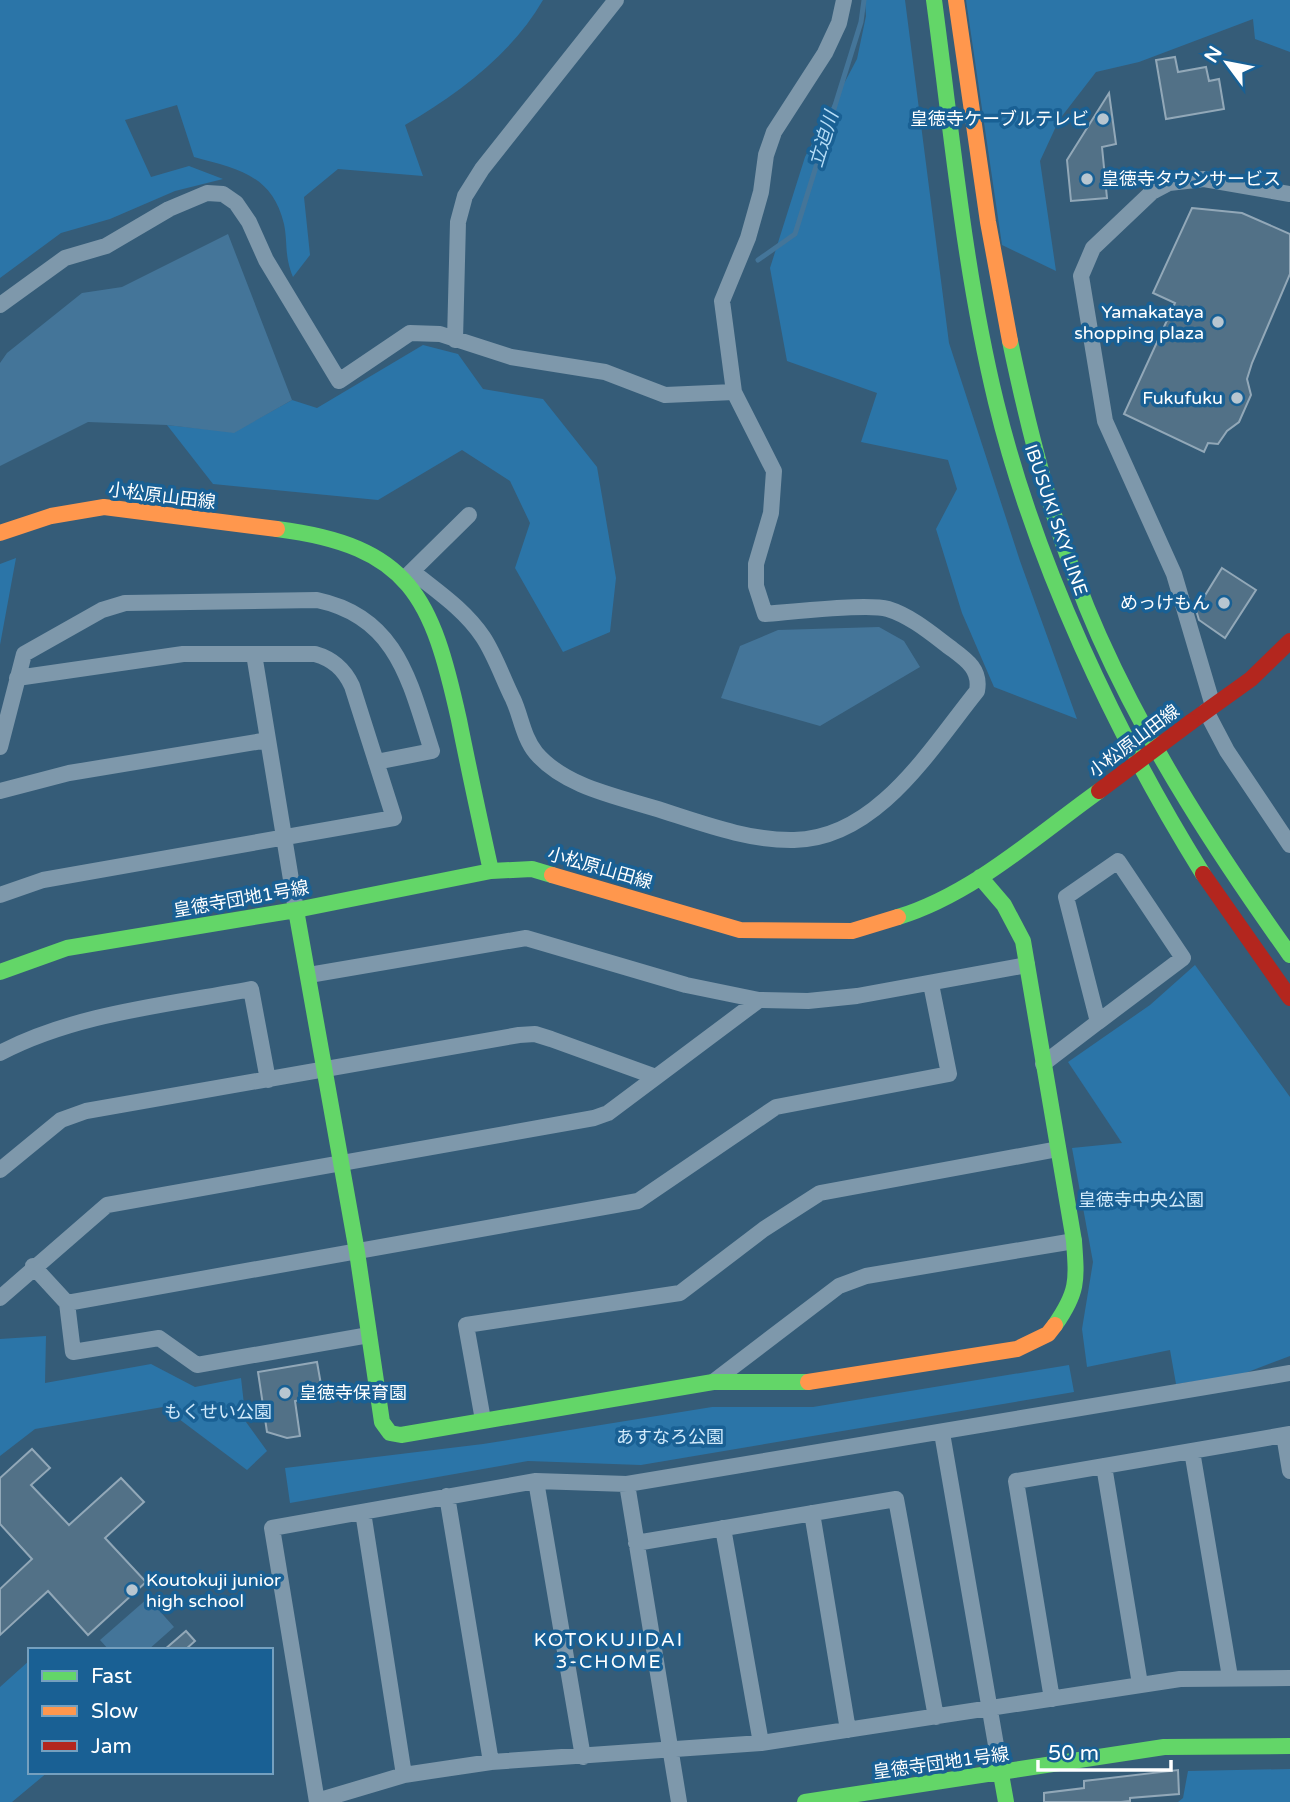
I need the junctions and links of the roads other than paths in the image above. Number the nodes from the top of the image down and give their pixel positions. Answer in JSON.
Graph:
{"nodes":[{"id":1,"x":616,"y":0,"type":"edge"},
{"id":2,"x":844,"y":0,"type":"edge"},
{"id":3,"x":934,"y":0,"type":"edge"},
{"id":4,"x":956,"y":0,"type":"edge"},
{"id":5,"x":1290,"y":194,"type":"edge"},
{"id":6,"x":0,"y":305,"type":"edge"},
{"id":7,"x":455,"y":340,"type":"junction"},
{"id":8,"x":734,"y":392,"type":"junction"},
{"id":9,"x":469,"y":515,"type":"dead end"},
{"id":10,"x":0,"y":533,"type":"edge"},
{"id":11,"x":408,"y":575,"type":"junction"},
{"id":12,"x":1290,"y":641,"type":"edge"},
{"id":13,"x":254,"y":654,"type":"junction"},
{"id":14,"x":18,"y":678,"type":"junction"},
{"id":15,"x":1209,"y":709,"type":"junction"},
{"id":16,"x":268,"y":740,"type":"junction"},
{"id":17,"x":0,"y":747,"type":"edge"},
{"id":18,"x":376,"y":762,"type":"junction"},
{"id":19,"x":0,"y":791,"type":"edge"},
{"id":20,"x":284,"y":838,"type":"junction"},
{"id":21,"x":1290,"y":845,"type":"edge"},
{"id":22,"x":491,"y":871,"type":"junction"},
{"id":23,"x":981,"y":877,"type":"junction"},
{"id":24,"x":0,"y":895,"type":"edge"},
{"id":25,"x":296,"y":910,"type":"junction"},
{"id":26,"x":1290,"y":955,"type":"edge"},
{"id":27,"x":1027,"y":965,"type":"junction"},
{"id":28,"x":0,"y":972,"type":"edge"},
{"id":29,"x":309,"y":975,"type":"junction"},
{"id":30,"x":931,"y":984,"type":"junction"},
{"id":31,"x":1290,"y":998,"type":"edge"},
{"id":32,"x":759,"y":1000,"type":"junction"},
{"id":33,"x":1098,"y":1022,"type":"junction"},
{"id":34,"x":0,"y":1054,"type":"edge"},
{"id":35,"x":1043,"y":1065,"type":"junction"},
{"id":36,"x":325,"y":1068,"type":"junction"},
{"id":37,"x":656,"y":1077,"type":"junction"},
{"id":38,"x":268,"y":1080,"type":"junction"},
{"id":39,"x":1058,"y":1149,"type":"junction"},
{"id":40,"x":341,"y":1162,"type":"junction"},
{"id":41,"x":0,"y":1170,"type":"edge"},
{"id":42,"x":1074,"y":1241,"type":"junction"},
{"id":43,"x":357,"y":1252,"type":"junction"},
{"id":44,"x":33,"y":1266,"type":"junction"},
{"id":45,"x":0,"y":1298,"type":"edge"},
{"id":46,"x":67,"y":1303,"type":"junction"},
{"id":47,"x":369,"y":1335,"type":"junction"},
{"id":48,"x":1290,"y":1373,"type":"edge"},
{"id":49,"x":713,"y":1382,"type":"junction"},
{"id":50,"x":483,"y":1420,"type":"junction"},
{"id":51,"x":943,"y":1433,"type":"junction"},
{"id":52,"x":1287,"y":1434,"type":"edge"},
{"id":53,"x":1192,"y":1451,"type":"junction"},
{"id":54,"x":1104,"y":1466,"type":"junction"},
{"id":55,"x":1290,"y":1471,"type":"edge"},
{"id":56,"x":536,"y":1481,"type":"junction"},
{"id":57,"x":627,"y":1484,"type":"junction"},
{"id":58,"x":447,"y":1496,"type":"junction"},
{"id":59,"x":363,"y":1512,"type":"junction"},
{"id":60,"x":812,"y":1513,"type":"junction"},
{"id":61,"x":723,"y":1528,"type":"junction"},
{"id":62,"x":636,"y":1543,"type":"junction"},
{"id":63,"x":1230,"y":1677,"type":"junction"},
{"id":64,"x":1290,"y":1678,"type":"edge"},
{"id":65,"x":1140,"y":1684,"type":"junction"},
{"id":66,"x":1052,"y":1699,"type":"junction"},
{"id":67,"x":990,"y":1709,"type":"junction"},
{"id":68,"x":936,"y":1717,"type":"junction"},
{"id":69,"x":848,"y":1730,"type":"junction"},
{"id":70,"x":761,"y":1743,"type":"junction"},
{"id":71,"x":1290,"y":1746,"type":"edge"},
{"id":72,"x":671,"y":1751,"type":"junction"},
{"id":73,"x":583,"y":1757,"type":"junction"},
{"id":74,"x":491,"y":1762,"type":"junction"},
{"id":75,"x":1001,"y":1774,"type":"junction"},
{"id":76,"x":404,"y":1775,"type":"junction"},
{"id":77,"x":317,"y":1802,"type":"edge"},
{"id":78,"x":679,"y":1802,"type":"edge"},
{"id":79,"x":805,"y":1802,"type":"edge"},
{"id":80,"x":1006,"y":1802,"type":"edge"}],
"edges":[{"from":1,"to":7,"type":"street"},
{"from":2,"to":8,"type":"street"},
{"from":3,"to":31,"type":"street","name":"IBUSUKI SKY LINE"},
{"from":4,"to":26,"type":"street","name":"IBUSUKI SKY LINE"},
{"from":5,"to":15,"type":"street"},
{"from":6,"to":7,"type":"street"},
{"from":7,"to":8,"type":"street"},
{"from":8,"to":11,"type":"street"},
{"from":9,"to":11,"type":"street"},
{"from":10,"to":11,"type":"street","name":"小松原山田線"},
{"from":11,"to":22,"type":"street","name":"小松原山田線"},
{"from":12,"to":15,"type":"street","name":"小松原山田線"},
{"from":13,"to":14,"type":"street"},
{"from":13,"to":16,"type":"street"},
{"from":13,"to":18,"type":"street"},
{"from":14,"to":17,"type":"street"},
{"from":14,"to":18,"type":"street"},
{"from":15,"to":21,"type":"street"},
{"from":15,"to":23,"type":"street","name":"小松原山田線","bridge":true},
{"from":16,"to":19,"type":"street"},
{"from":16,"to":20,"type":"street"},
{"from":18,"to":20,"type":"street"},
{"from":20,"to":24,"type":"street"},
{"from":20,"to":25,"type":"street"},
{"from":22,"to":23,"type":"street","name":"小松原山田線"},
{"from":22,"to":25,"type":"street","name":"皇徳寺団地1号線"},
{"from":23,"to":27,"type":"street"},
{"from":25,"to":28,"type":"street","name":"皇徳寺団地1号線"},
{"from":25,"to":29,"type":"street"},
{"from":27,"to":30,"type":"street"},
{"from":27,"to":35,"type":"street"},
{"from":29,"to":32,"type":"street"},
{"from":29,"to":36,"type":"street"},
{"from":30,"to":32,"type":"street"},
{"from":30,"to":43,"type":"street"},
{"from":32,"to":37,"type":"street"},
{"from":33,"to":33,"type":"street"},
{"from":33,"to":35,"type":"street"},
{"from":34,"to":38,"type":"street"},
{"from":35,"to":39,"type":"street"},
{"from":36,"to":37,"type":"street"},
{"from":36,"to":38,"type":"street"},
{"from":36,"to":40,"type":"street"},
{"from":37,"to":40,"type":"street"},
{"from":38,"to":41,"type":"street"},
{"from":39,"to":42,"type":"street"},
{"from":39,"to":50,"type":"street"},
{"from":40,"to":43,"type":"street"},
{"from":40,"to":44,"type":"street"},
{"from":42,"to":49,"type":"street"},
{"from":42,"to":49,"type":"street"},
{"from":43,"to":46,"type":"street"},
{"from":43,"to":47,"type":"street"},
{"from":44,"to":45,"type":"street"},
{"from":44,"to":46,"type":"street"},
{"from":46,"to":47,"type":"street"},
{"from":47,"to":50,"type":"street"},
{"from":48,"to":51,"type":"street"},
{"from":49,"to":50,"type":"street"},
{"from":51,"to":57,"type":"street"},
{"from":51,"to":67,"type":"street"},
{"from":52,"to":53,"type":"street"},
{"from":52,"to":55,"type":"street"},
{"from":53,"to":54,"type":"street"},
{"from":53,"to":63,"type":"street"},
{"from":54,"to":65,"type":"street"},
{"from":54,"to":66,"type":"street"},
{"from":56,"to":57,"type":"street"},
{"from":56,"to":58,"type":"street"},
{"from":56,"to":73,"type":"street"},
{"from":57,"to":62,"type":"street"},
{"from":58,"to":59,"type":"street"},
{"from":58,"to":74,"type":"street"},
{"from":59,"to":76,"type":"street"},
{"from":59,"to":77,"type":"street"},
{"from":60,"to":61,"type":"street"},
{"from":60,"to":68,"type":"street"},
{"from":60,"to":69,"type":"street"},
{"from":61,"to":62,"type":"street"},
{"from":61,"to":70,"type":"street"},
{"from":62,"to":72,"type":"street"},
{"from":63,"to":64,"type":"street"},
{"from":63,"to":65,"type":"street"},
{"from":65,"to":66,"type":"street"},
{"from":66,"to":67,"type":"street"},
{"from":67,"to":68,"type":"street"},
{"from":67,"to":75,"type":"street"},
{"from":68,"to":69,"type":"street"},
{"from":69,"to":70,"type":"street"},
{"from":70,"to":72,"type":"street"},
{"from":71,"to":75,"type":"street","name":"皇徳寺団地1号線"},
{"from":72,"to":73,"type":"street"},
{"from":72,"to":78,"type":"street"},
{"from":73,"to":74,"type":"street"},
{"from":74,"to":76,"type":"street"},
{"from":75,"to":79,"type":"street","name":"皇徳寺団地1号線"},
{"from":75,"to":80,"type":"street"},
{"from":76,"to":77,"type":"street"}]}
